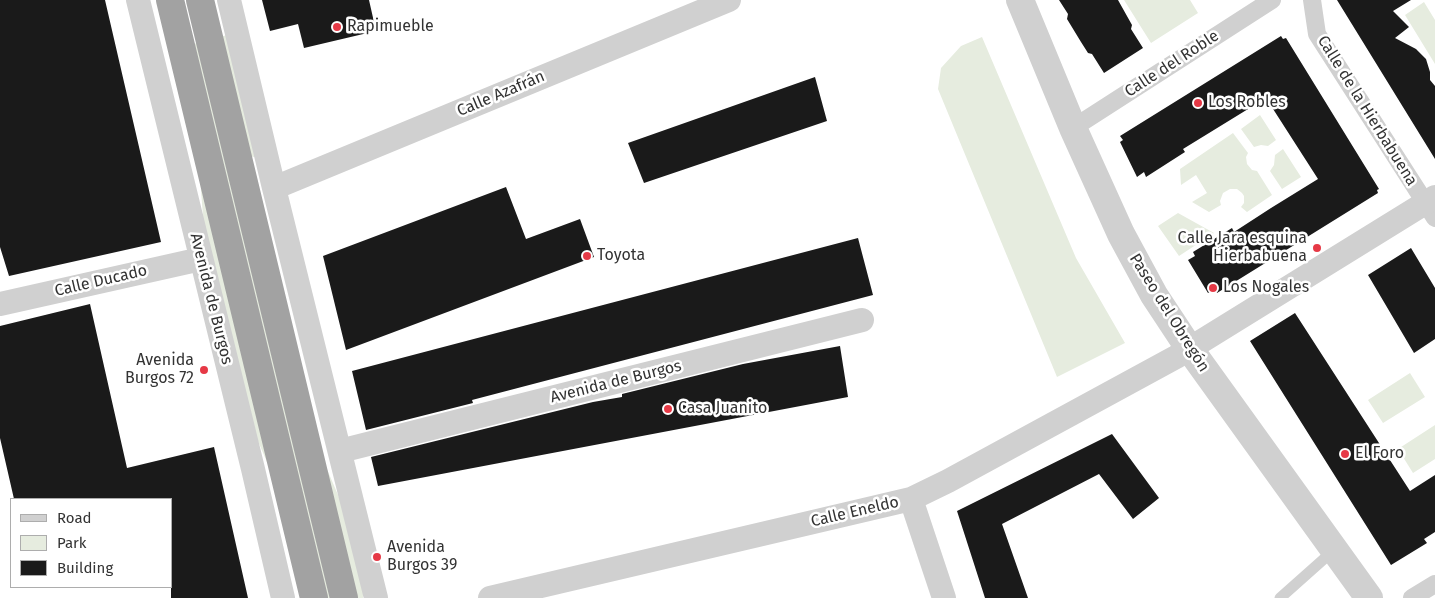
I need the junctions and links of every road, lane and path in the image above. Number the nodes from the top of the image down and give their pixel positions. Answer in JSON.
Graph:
{"nodes":[{"id":1,"x":138,"y":0,"type":"edge"},
{"id":2,"x":170,"y":0,"type":"edge"},
{"id":3,"x":200,"y":0,"type":"edge"},
{"id":4,"x":229,"y":0,"type":"edge"},
{"id":5,"x":729,"y":0,"type":"edge"},
{"id":6,"x":1020,"y":0,"type":"edge"},
{"id":7,"x":1272,"y":0,"type":"edge"},
{"id":8,"x":1312,"y":0,"type":"edge"},
{"id":9,"x":185,"y":58,"type":"junction"},
{"id":10,"x":1072,"y":128,"type":"junction"},
{"id":11,"x":180,"y":172,"type":"junction"},
{"id":12,"x":274,"y":188,"type":"junction"},
{"id":13,"x":1432,"y":206,"type":"edge"},
{"id":14,"x":201,"y":259,"type":"junction"},
{"id":15,"x":0,"y":304,"type":"edge"},
{"id":16,"x":862,"y":320,"type":"dead end"},
{"id":17,"x":1189,"y":348,"type":"junction"},
{"id":18,"x":288,"y":365,"type":"junction"},
{"id":19,"x":340,"y":451,"type":"junction"},
{"id":20,"x":253,"y":469,"type":"junction"},
{"id":21,"x":346,"y":476,"type":"junction"},
{"id":22,"x":911,"y":499,"type":"junction"},
{"id":23,"x":1334,"y":550,"type":"junction"},
{"id":24,"x":1435,"y":584,"type":"edge"},
{"id":25,"x":374,"y":596,"type":"edge"},
{"id":26,"x":283,"y":598,"type":"edge"},
{"id":27,"x":295,"y":598,"type":"edge"},
{"id":28,"x":314,"y":598,"type":"edge"},
{"id":29,"x":344,"y":598,"type":"edge"},
{"id":30,"x":490,"y":598,"type":"edge"},
{"id":31,"x":944,"y":598,"type":"edge"},
{"id":32,"x":1280,"y":598,"type":"edge"},
{"id":33,"x":1369,"y":598,"type":"edge"},
{"id":34,"x":1412,"y":598,"type":"edge"}],
"edges":[{"from":1,"to":11,"type":"street","name":"Avenida de Burgos"},
{"from":2,"to":9,"type":"highway","name":"Avenida de Burgos"},
{"from":3,"to":18,"type":"highway"},
{"from":4,"to":12,"type":"street"},
{"from":5,"to":12,"type":"street","name":"Calle Azafrán"},
{"from":6,"to":10,"type":"street","name":"Paseo del Obregón"},
{"from":7,"to":10,"type":"street","name":"Calle del Roble"},
{"from":8,"to":13,"type":"street","name":"Calle de la Hierbabuena"},
{"from":9,"to":11,"type":"street"},
{"from":9,"to":28,"type":"highway","name":"Avenida de Burgos"},
{"from":10,"to":17,"type":"street","name":"Paseo del Obregón"},
{"from":11,"to":14,"type":"street","name":"Avenida de Burgos"},
{"from":12,"to":19,"type":"street"},
{"from":13,"to":17,"type":"street","name":"Calle Eneldo"},
{"from":14,"to":15,"type":"street","name":"Calle Ducado"},
{"from":14,"to":20,"type":"street","name":"Avenida de Burgos"},
{"from":16,"to":19,"type":"street","name":"Avenida de Burgos"},
{"from":17,"to":22,"type":"street","name":"Calle Eneldo"},
{"from":17,"to":23,"type":"street","name":"Paseo del Obregón"},
{"from":18,"to":21,"type":"street"},
{"from":18,"to":29,"type":"highway"},
{"from":19,"to":21,"type":"street"},
{"from":20,"to":26,"type":"street","name":"Avenida de Burgos"},
{"from":20,"to":27,"type":"street"},
{"from":21,"to":25,"type":"street"},
{"from":22,"to":30,"type":"street","name":"Calle Eneldo"},
{"from":22,"to":31,"type":"street"},
{"from":23,"to":32,"type":"lane"},
{"from":23,"to":33,"type":"street","name":"Paseo del Obregón"},
{"from":24,"to":34,"type":"street"}]}
